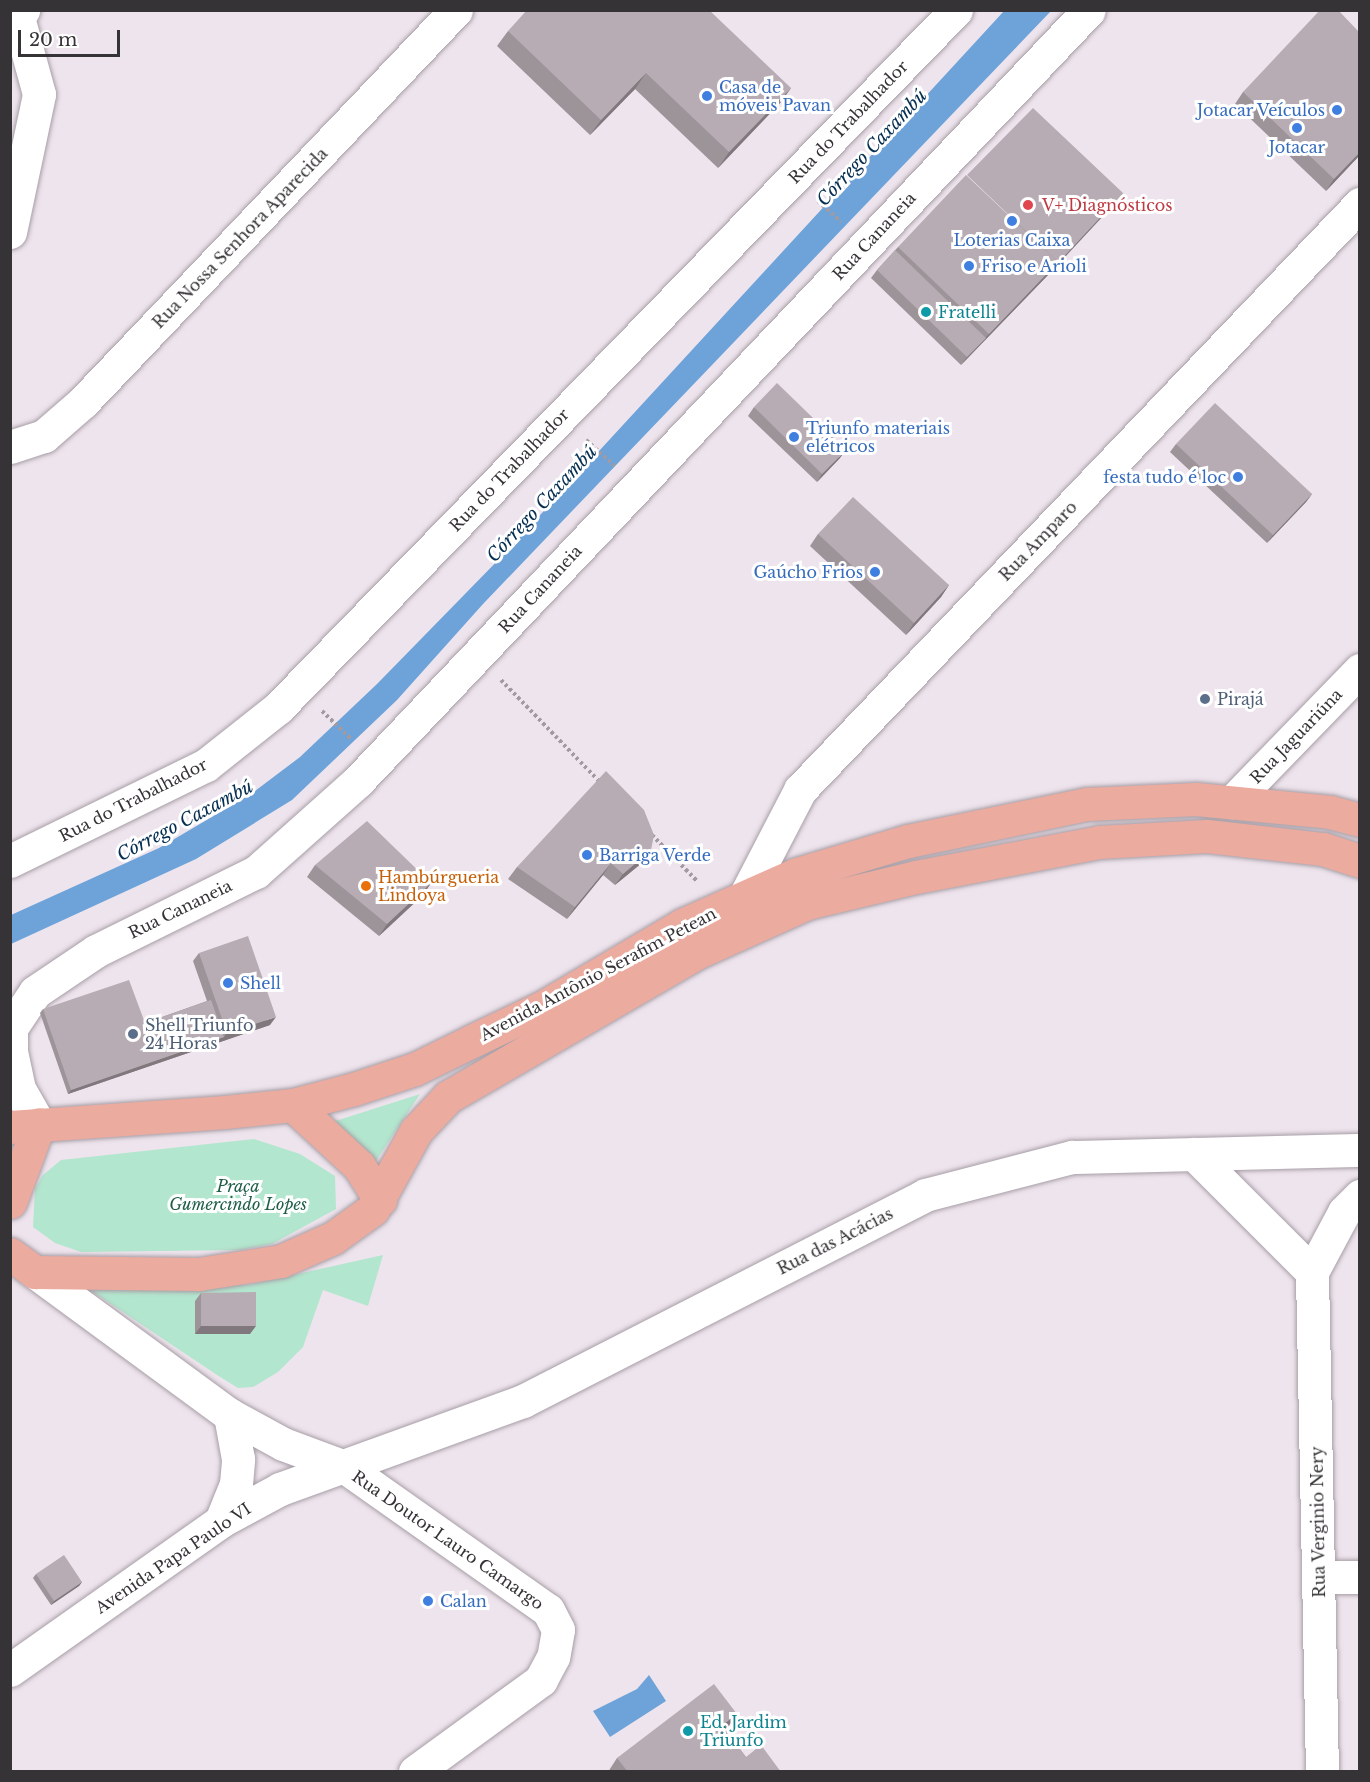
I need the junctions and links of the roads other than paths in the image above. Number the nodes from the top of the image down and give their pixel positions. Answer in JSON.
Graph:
{"nodes":[{"id":1,"x":456,"y":10,"type":"edge"},
{"id":2,"x":956,"y":10,"type":"edge"},
{"id":3,"x":1089,"y":10,"type":"edge"},
{"id":4,"x":19,"y":13,"type":"edge"},
{"id":5,"x":1359,"y":204,"type":"edge"},
{"id":6,"x":10,"y":231,"type":"edge"},
{"id":7,"x":10,"y":447,"type":"edge"},
{"id":8,"x":1359,"y":670,"type":"edge"},
{"id":9,"x":1232,"y":802,"type":"junction"},
{"id":10,"x":1359,"y":820,"type":"edge"},
{"id":11,"x":10,"y":861,"type":"edge"},
{"id":12,"x":1359,"y":861,"type":"edge"},
{"id":13,"x":733,"y":902,"type":"junction"},
{"id":14,"x":15,"y":1087,"type":"edge"},
{"id":15,"x":293,"y":1105,"type":"junction"},
{"id":16,"x":25,"y":1125,"type":"edge"},
{"id":17,"x":1359,"y":1150,"type":"edge"},
{"id":18,"x":1194,"y":1154,"type":"junction"},
{"id":19,"x":1359,"y":1196,"type":"edge"},
{"id":20,"x":380,"y":1200,"type":"junction"},
{"id":21,"x":10,"y":1202,"type":"edge"},
{"id":22,"x":23,"y":1263,"type":"edge"},
{"id":23,"x":1312,"y":1272,"type":"junction"},
{"id":24,"x":230,"y":1415,"type":"junction"},
{"id":25,"x":345,"y":1467,"type":"junction"},
{"id":26,"x":221,"y":1521,"type":"junction"},
{"id":27,"x":1319,"y":1577,"type":"junction"},
{"id":28,"x":1359,"y":1577,"type":"edge"},
{"id":29,"x":10,"y":1670,"type":"edge"},
{"id":30,"x":415,"y":1772,"type":"edge"},
{"id":31,"x":1322,"y":1772,"type":"edge"}],
"edges":[{"from":1,"to":7,"type":"street","name":"Rua Nossa Senhora Aparecida"},
{"from":2,"to":11,"type":"street","name":"Rua do Trabalhador"},
{"from":3,"to":14,"type":"street","name":"Rua Cananeia"},
{"from":4,"to":6,"type":"street"},
{"from":5,"to":13,"type":"street","name":"Rua Amparo"},
{"from":8,"to":9,"type":"street","name":"Rua Jaguariúna"},
{"from":9,"to":10,"type":"main road","name":"Avenida Antônio Serafim Petean"},
{"from":9,"to":13,"type":"main road","name":"Avenida Antônio Serafim Petean"},
{"from":12,"to":20,"type":"main road","name":"Avenida Antônio Serafim Petean"},
{"from":13,"to":15,"type":"main road","name":"Avenida Antônio Serafim Petean"},
{"from":14,"to":16,"type":"street","name":"Rua Cananeia"},
{"from":15,"to":16,"type":"main road","name":"Avenida Antônio Serafim Petean"},
{"from":15,"to":20,"type":"main road"},
{"from":16,"to":21,"type":"main road"},
{"from":17,"to":18,"type":"street","name":"Rua das Acácias"},
{"from":18,"to":23,"type":"street"},
{"from":18,"to":25,"type":"street","name":"Rua das Acácias"},
{"from":19,"to":23,"type":"street","name":"Rua Verginio Nery"},
{"from":20,"to":22,"type":"main road"},
{"from":22,"to":24,"type":"street","name":"Rua Doutor Lauro Camargo"},
{"from":23,"to":27,"type":"street","name":"Rua Verginio Nery"},
{"from":24,"to":25,"type":"street","name":"Rua Doutor Lauro Camargo"},
{"from":24,"to":26,"type":"street"},
{"from":25,"to":26,"type":"street","name":"Avenida Papa Paulo VI"},
{"from":25,"to":30,"type":"street","name":"Rua Doutor Lauro Camargo"},
{"from":26,"to":29,"type":"street","name":"Avenida Papa Paulo VI"},
{"from":27,"to":28,"type":"street"},
{"from":27,"to":31,"type":"street","name":"Rua Verginio Nery"}]}
